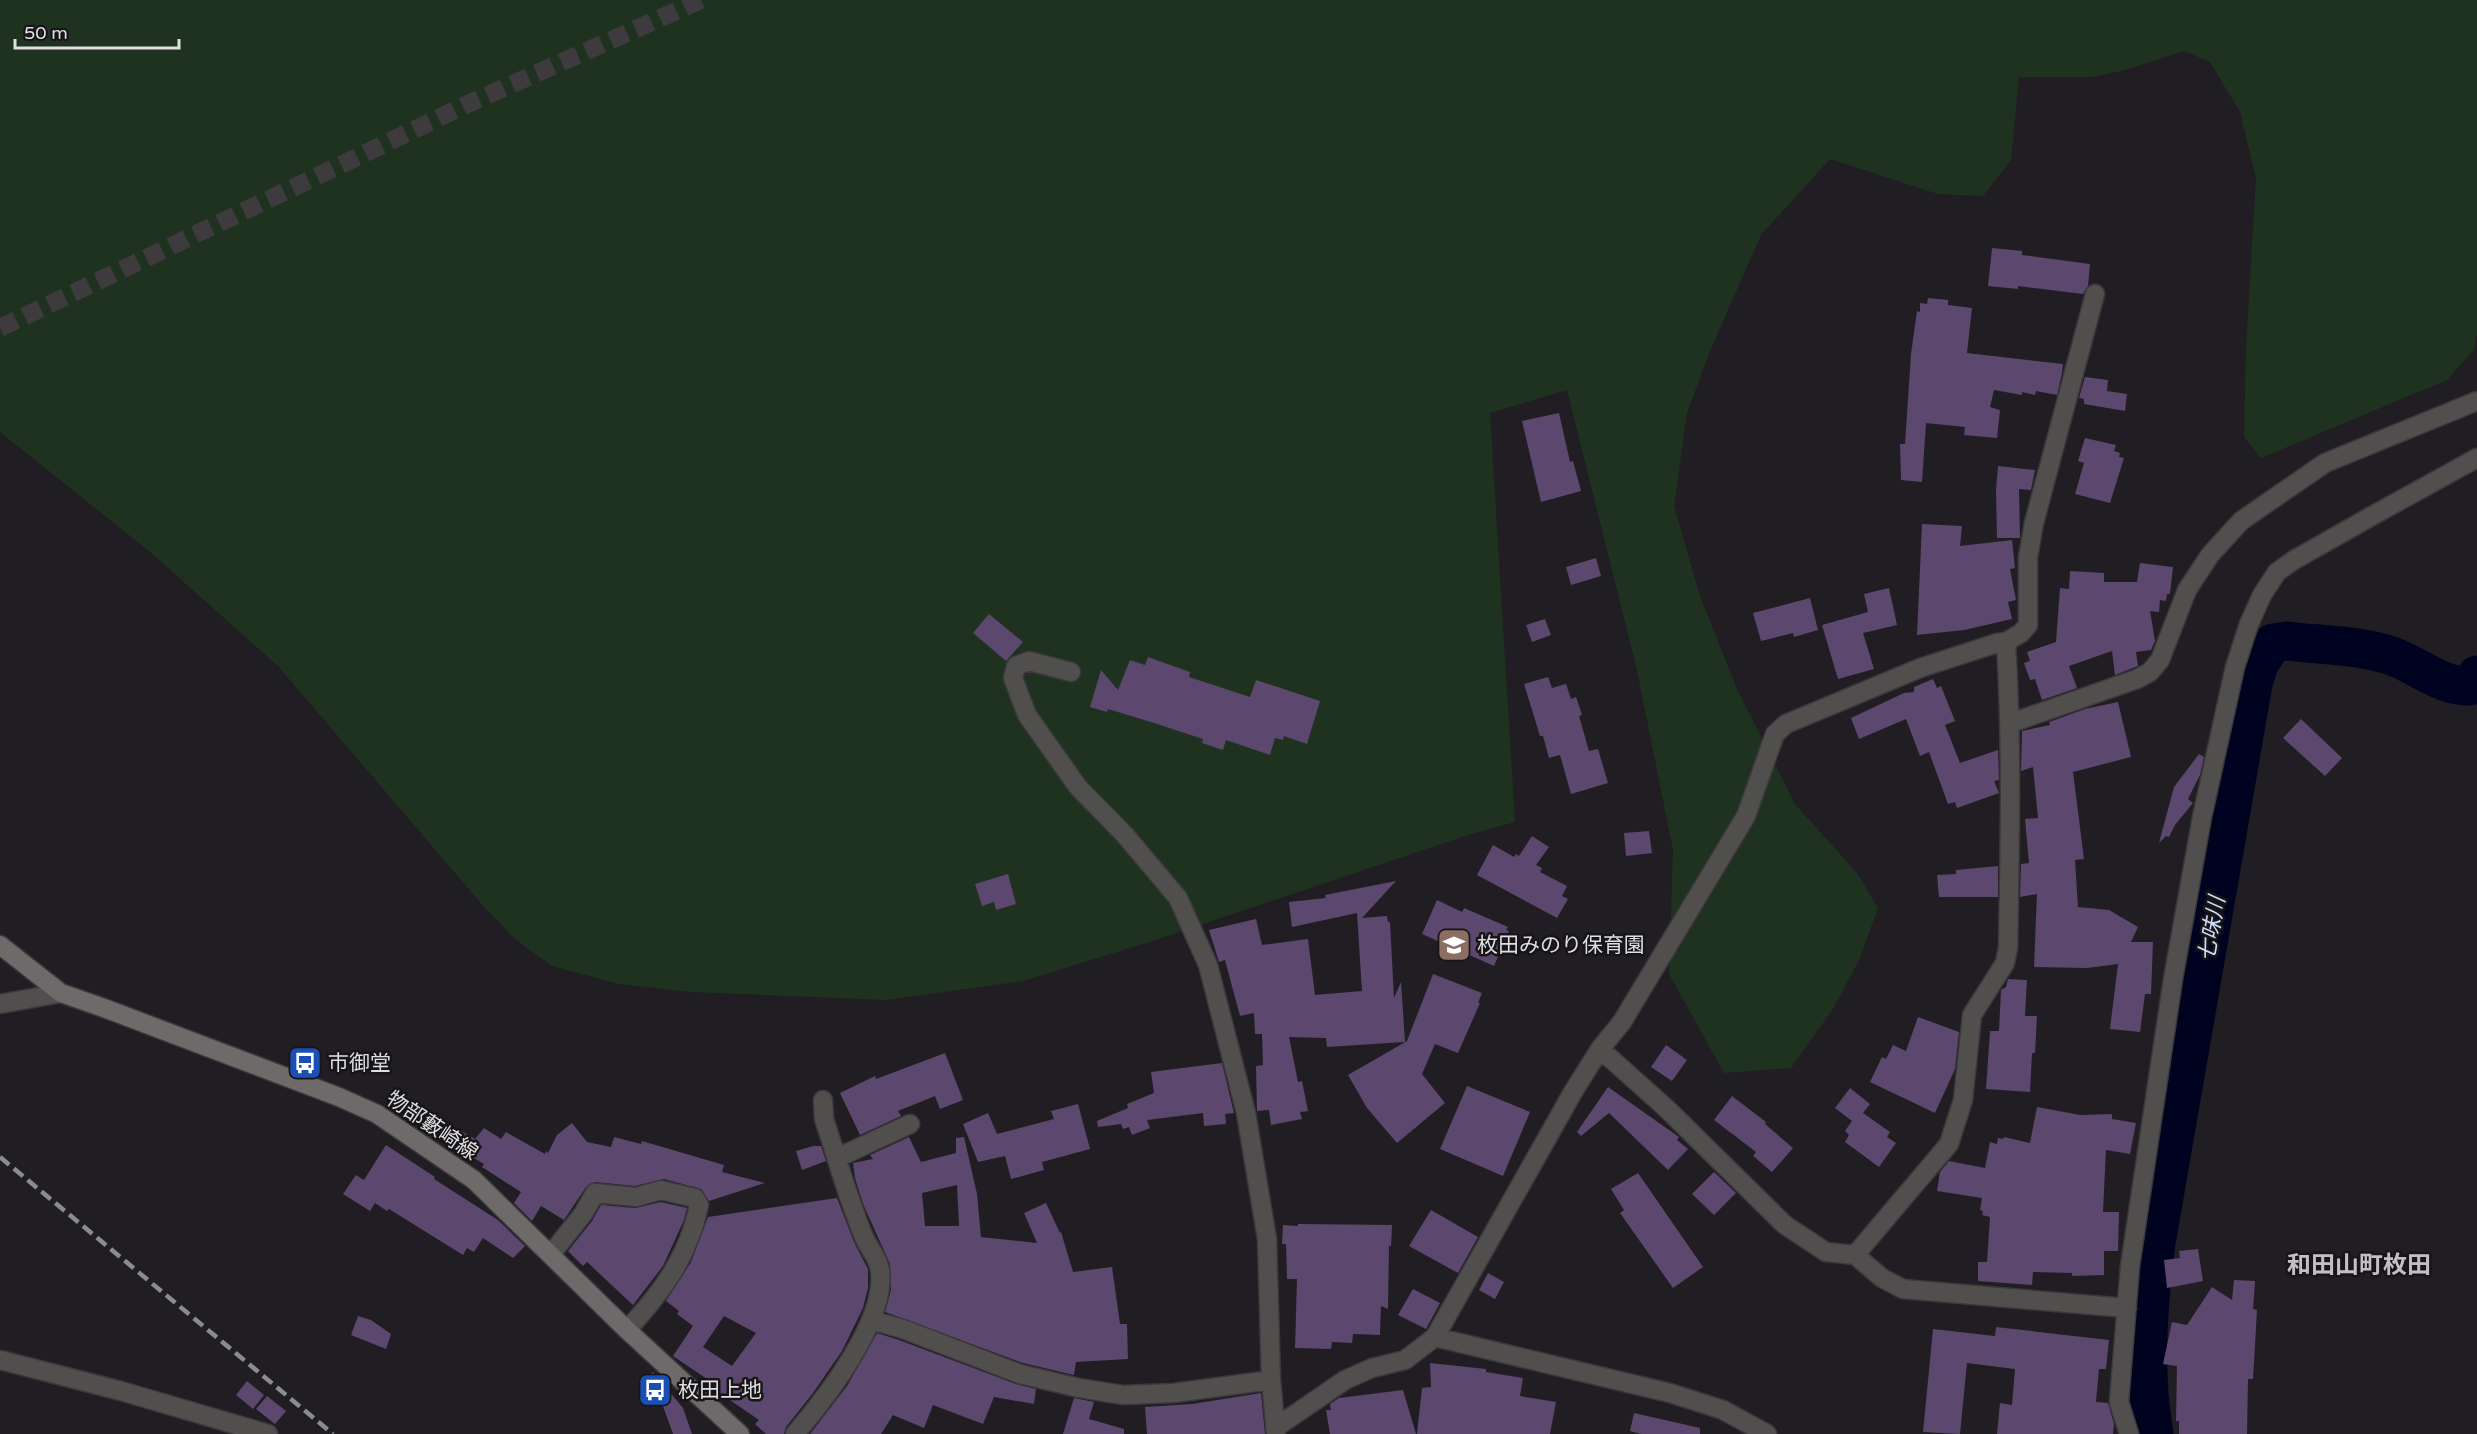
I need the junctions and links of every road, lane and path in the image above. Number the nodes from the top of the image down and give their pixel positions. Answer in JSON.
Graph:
{"nodes":[{"id":1,"x":2095,"y":294,"type":"dead end"},
{"id":2,"x":2477,"y":401,"type":"edge"},
{"id":3,"x":2477,"y":458,"type":"edge"},
{"id":4,"x":2006,"y":642,"type":"junction"},
{"id":5,"x":1071,"y":672,"type":"dead end"},
{"id":6,"x":2011,"y":723,"type":"junction"},
{"id":7,"x":0,"y":945,"type":"edge"},
{"id":8,"x":61,"y":993,"type":"junction"},
{"id":9,"x":0,"y":1004,"type":"edge"},
{"id":10,"x":1600,"y":1049,"type":"junction"},
{"id":11,"x":823,"y":1100,"type":"dead end"},
{"id":12,"x":910,"y":1124,"type":"dead end"},
{"id":13,"x":837,"y":1158,"type":"junction"},
{"id":14,"x":551,"y":1254,"type":"junction"},
{"id":15,"x":1855,"y":1255,"type":"junction"},
{"id":16,"x":2127,"y":1308,"type":"junction"},
{"id":17,"x":871,"y":1320,"type":"junction"},
{"id":18,"x":627,"y":1330,"type":"junction"},
{"id":19,"x":1435,"y":1337,"type":"junction"},
{"id":20,"x":0,"y":1360,"type":"edge"},
{"id":21,"x":1271,"y":1380,"type":"junction"},
{"id":22,"x":1276,"y":1431,"type":"edge"},
{"id":23,"x":268,"y":1434,"type":"edge"},
{"id":24,"x":740,"y":1434,"type":"edge"},
{"id":25,"x":795,"y":1434,"type":"edge"},
{"id":26,"x":1767,"y":1434,"type":"edge"},
{"id":27,"x":2129,"y":1434,"type":"edge"}],
"edges":[{"from":1,"to":4,"type":"street"},
{"from":2,"to":6,"type":"street"},
{"from":3,"to":16,"type":"street"},
{"from":4,"to":6,"type":"street"},
{"from":4,"to":10,"type":"street"},
{"from":5,"to":21,"type":"street"},
{"from":6,"to":15,"type":"street"},
{"from":7,"to":8,"type":"main road","name":"物部藪崎線"},
{"from":8,"to":9,"type":"street"},
{"from":8,"to":14,"type":"main road","name":"物部藪崎線"},
{"from":10,"to":15,"type":"street"},
{"from":10,"to":19,"type":"street"},
{"from":11,"to":13,"type":"street"},
{"from":12,"to":13,"type":"street"},
{"from":13,"to":17,"type":"street"},
{"from":14,"to":18,"type":"main road","name":"物部藪崎線"},
{"from":14,"to":18,"type":"street"},
{"from":15,"to":16,"type":"street"},
{"from":16,"to":27,"type":"street"},
{"from":17,"to":21,"type":"street"},
{"from":17,"to":25,"type":"street"},
{"from":18,"to":24,"type":"main road","name":"物部藪崎線"},
{"from":19,"to":22,"type":"street"},
{"from":19,"to":26,"type":"street"},
{"from":20,"to":23,"type":"street"},
{"from":21,"to":22,"type":"street"}]}
